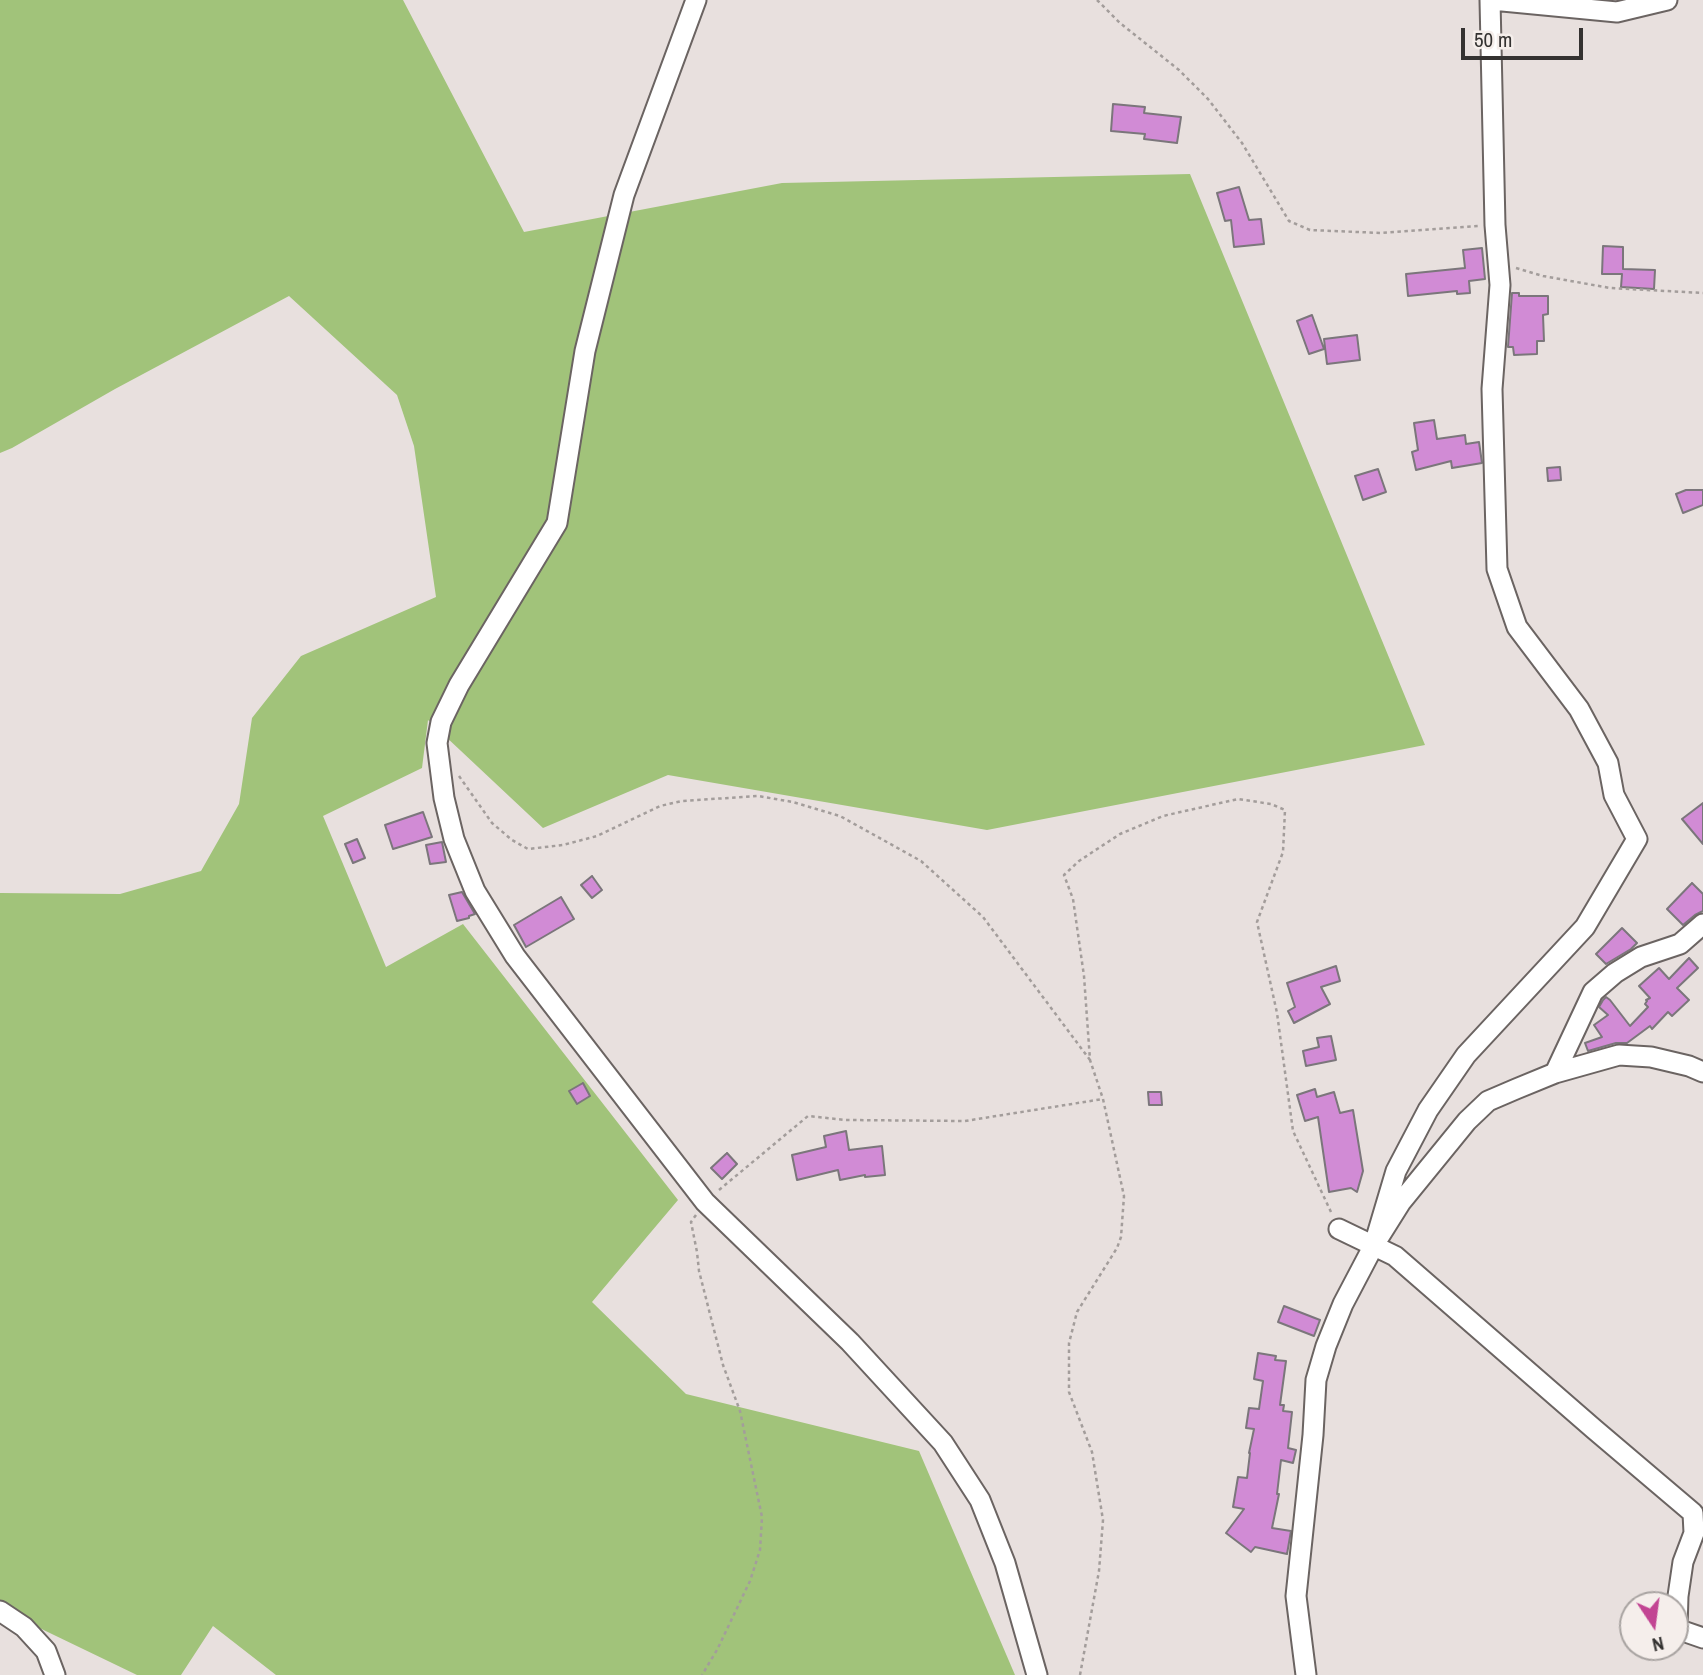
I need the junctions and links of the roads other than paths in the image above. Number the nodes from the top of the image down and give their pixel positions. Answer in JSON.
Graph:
{"nodes":[{"id":1,"x":696,"y":0,"type":"edge"},
{"id":2,"x":1491,"y":0,"type":"edge"},
{"id":3,"x":1667,"y":0,"type":"edge"},
{"id":4,"x":1703,"y":924,"type":"edge"},
{"id":5,"x":1703,"y":1072,"type":"edge"},
{"id":6,"x":1555,"y":1073,"type":"junction"},
{"id":7,"x":1339,"y":1229,"type":"road end"},
{"id":8,"x":1374,"y":1245,"type":"junction"},
{"id":9,"x":0,"y":1611,"type":"edge"},
{"id":10,"x":1695,"y":1636,"type":"edge"},
{"id":11,"x":55,"y":1675,"type":"edge"},
{"id":12,"x":1037,"y":1675,"type":"edge"},
{"id":13,"x":1306,"y":1675,"type":"edge"}],
"edges":[{"from":1,"to":12,"type":"street"},
{"from":2,"to":3,"type":"street"},
{"from":2,"to":8,"type":"street"},
{"from":4,"to":6,"type":"street"},
{"from":5,"to":6,"type":"street"},
{"from":6,"to":8,"type":"street"},
{"from":7,"to":8,"type":"street"},
{"from":8,"to":10,"type":"street"},
{"from":8,"to":13,"type":"street"},
{"from":9,"to":11,"type":"street"}]}
